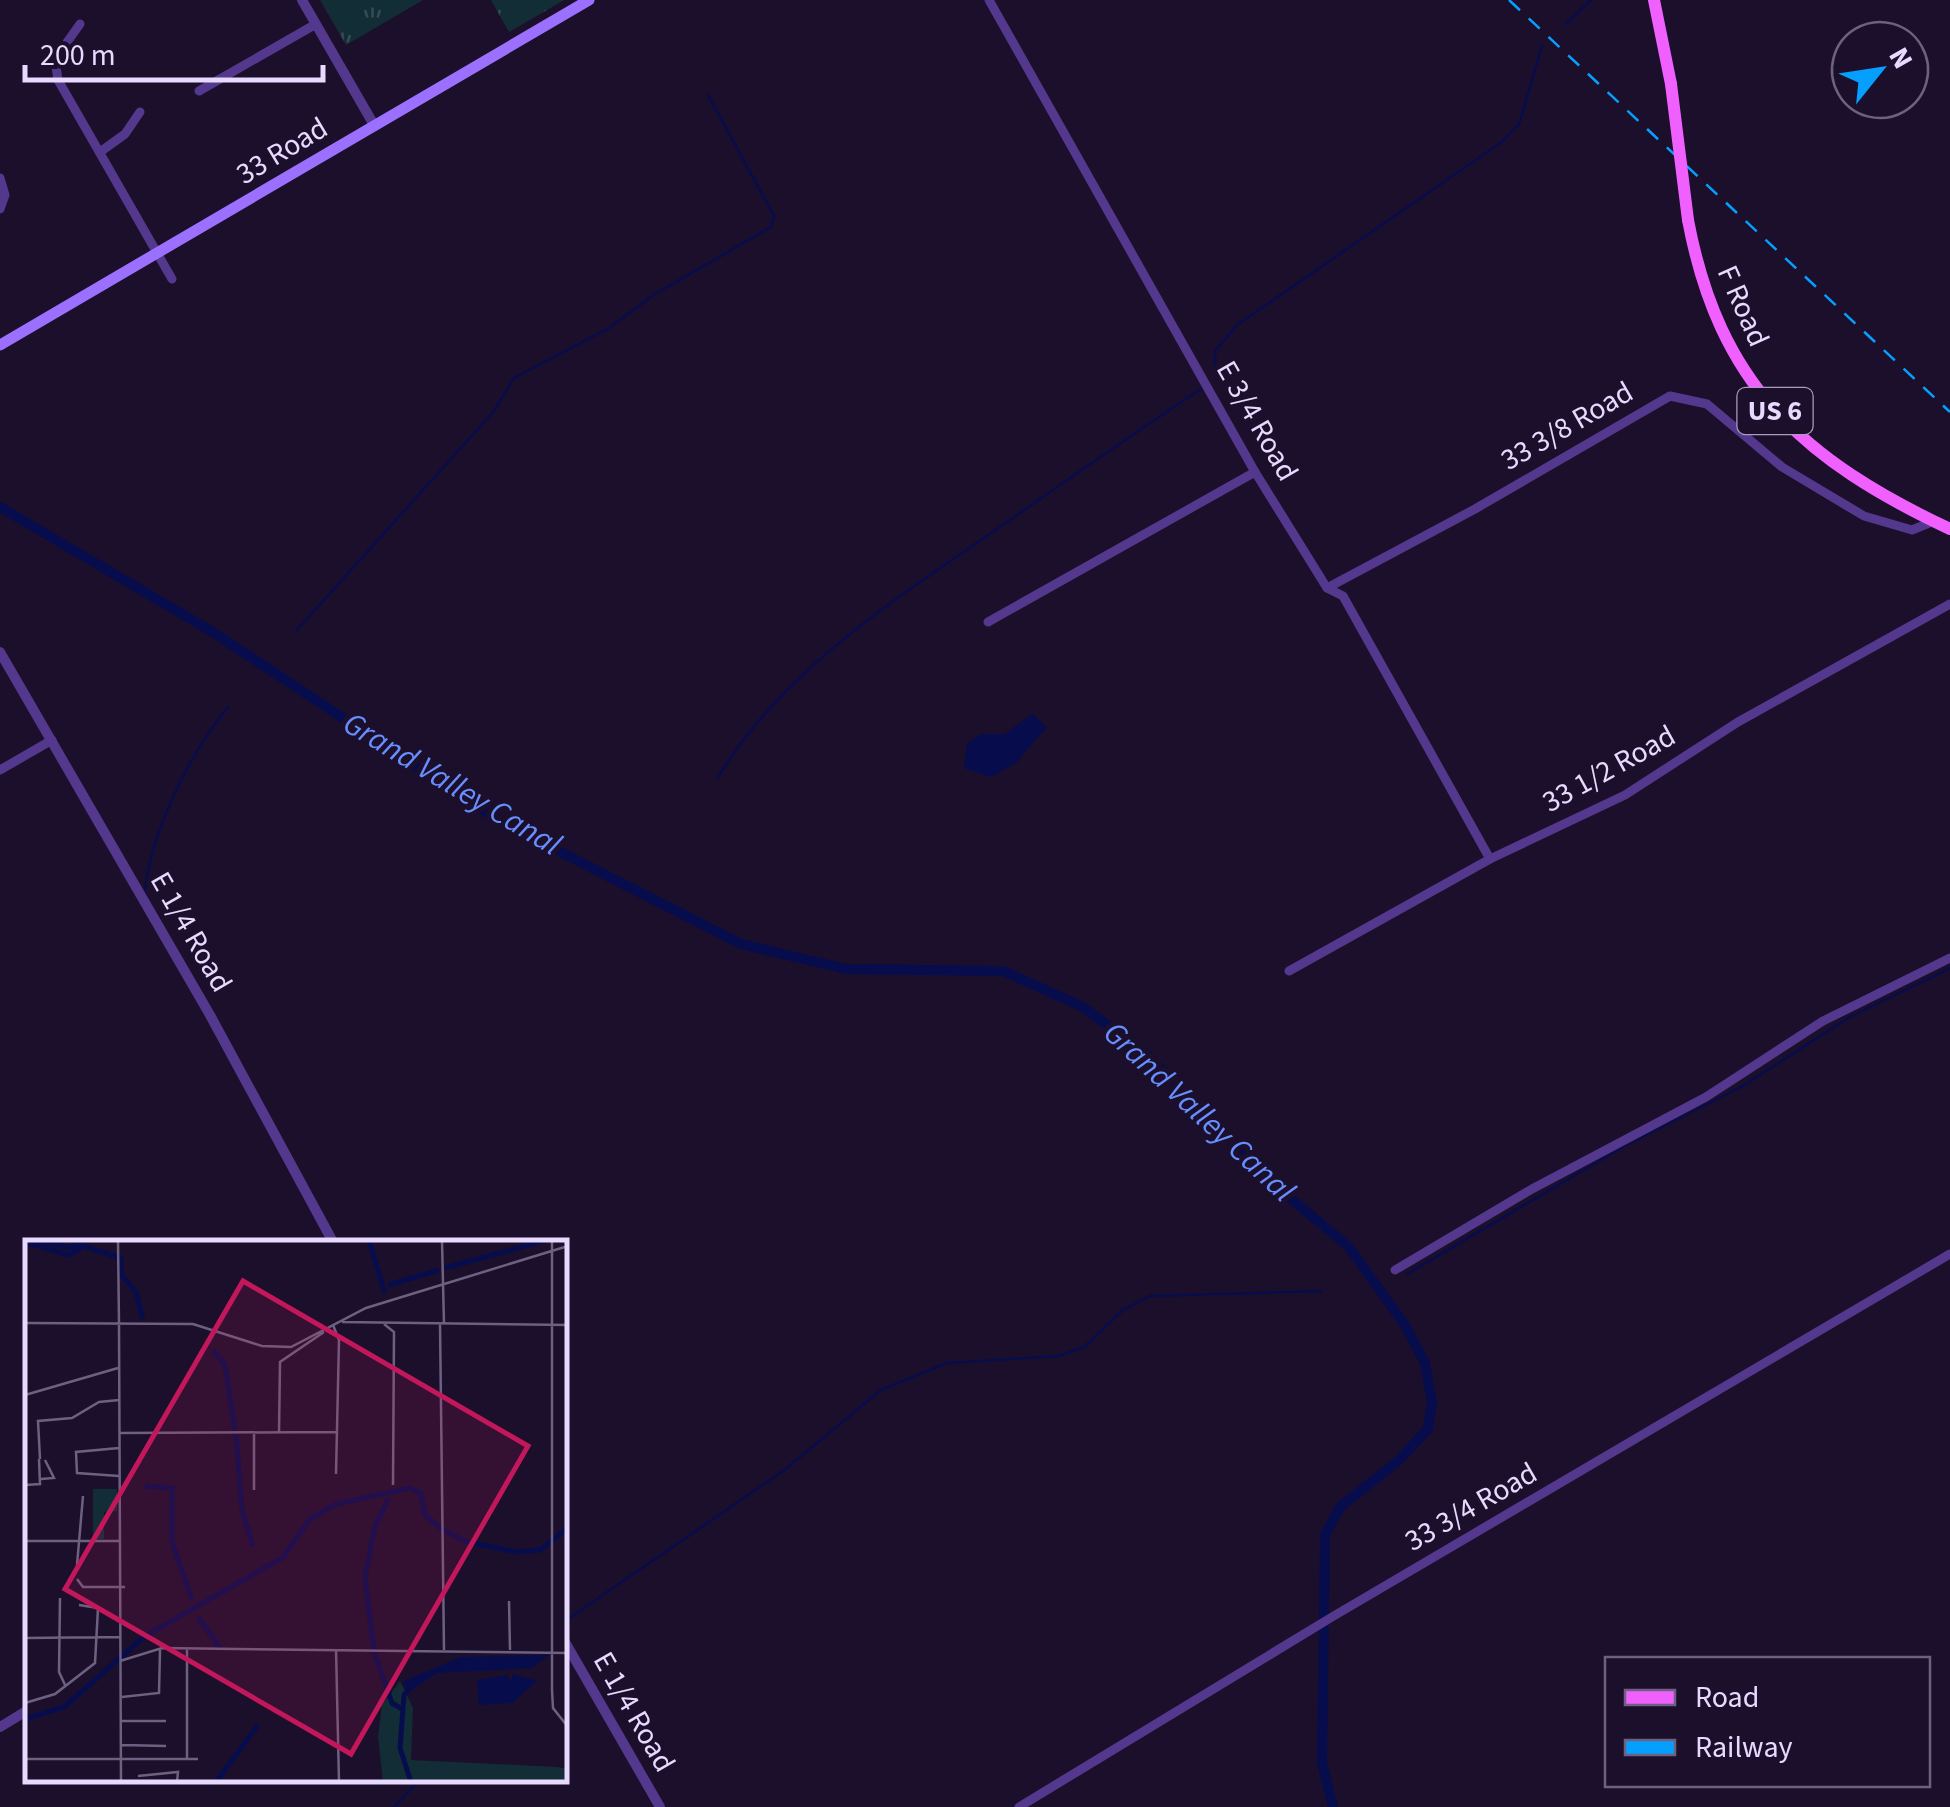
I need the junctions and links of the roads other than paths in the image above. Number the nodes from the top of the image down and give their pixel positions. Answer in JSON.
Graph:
{"nodes":[{"id":1,"x":302,"y":0,"type":"edge"},
{"id":2,"x":589,"y":0,"type":"edge"},
{"id":3,"x":988,"y":0,"type":"edge"},
{"id":4,"x":1654,"y":0,"type":"edge"},
{"id":5,"x":80,"y":24,"type":"dead end"},
{"id":6,"x":316,"y":24,"type":"junction"},
{"id":7,"x":199,"y":91,"type":"dead end"},
{"id":8,"x":140,"y":112,"type":"dead end"},
{"id":9,"x":374,"y":125,"type":"junction"},
{"id":10,"x":100,"y":152,"type":"junction"},
{"id":11,"x":0,"y":178,"type":"edge"},
{"id":12,"x":0,"y":208,"type":"edge"},
{"id":13,"x":158,"y":254,"type":"junction"},
{"id":14,"x":172,"y":280,"type":"dead end"},
{"id":15,"x":0,"y":345,"type":"edge"},
{"id":16,"x":1256,"y":472,"type":"junction"},
{"id":17,"x":1934,"y":521,"type":"junction"},
{"id":18,"x":1950,"y":529,"type":"edge"},
{"id":19,"x":1327,"y":588,"type":"junction"},
{"id":20,"x":1950,"y":604,"type":"edge"},
{"id":21,"x":988,"y":622,"type":"dead end"},
{"id":22,"x":0,"y":652,"type":"edge"},
{"id":23,"x":52,"y":740,"type":"junction"},
{"id":24,"x":0,"y":770,"type":"edge"},
{"id":25,"x":1490,"y":859,"type":"junction"},
{"id":26,"x":1950,"y":958,"type":"edge"},
{"id":27,"x":1288,"y":971,"type":"dead end"},
{"id":28,"x":332,"y":1240,"type":"edge"},
{"id":29,"x":1950,"y":1254,"type":"edge"},
{"id":30,"x":1395,"y":1270,"type":"dead end"},
{"id":31,"x":568,"y":1647,"type":"edge"},
{"id":32,"x":25,"y":1712,"type":"edge"},
{"id":33,"x":0,"y":1727,"type":"edge"},
{"id":34,"x":660,"y":1807,"type":"edge"},
{"id":35,"x":1019,"y":1807,"type":"edge"}],
"edges":[{"from":1,"to":6,"type":"street"},
{"from":2,"to":9,"type":"main road","name":"33 Road"},
{"from":3,"to":16,"type":"street","name":"E 3/4 Road"},
{"from":4,"to":17,"type":"main road","name":"F Road","number":"US 6","bridge":true},
{"from":5,"to":10,"type":"street"},
{"from":6,"to":7,"type":"street"},
{"from":6,"to":9,"type":"street"},
{"from":8,"to":10,"type":"street"},
{"from":9,"to":13,"type":"main road","name":"33 Road"},
{"from":10,"to":13,"type":"street"},
{"from":11,"to":12,"type":"street"},
{"from":13,"to":14,"type":"street"},
{"from":13,"to":15,"type":"main road","name":"33 Road"},
{"from":16,"to":19,"type":"street","name":"E 3/4 Road"},
{"from":16,"to":21,"type":"street"},
{"from":17,"to":18,"type":"main road","name":"F Road","number":"US 6"},
{"from":17,"to":19,"type":"street","name":"33 3/8 Road"},
{"from":19,"to":25,"type":"street","name":"E 3/4 Road"},
{"from":20,"to":25,"type":"street","name":"33 1/2 Road"},
{"from":22,"to":23,"type":"street","name":"E 1/4 Road"},
{"from":23,"to":24,"type":"street"},
{"from":23,"to":28,"type":"street","name":"E 1/4 Road"},
{"from":25,"to":27,"type":"street","name":"33 1/2 Road"},
{"from":26,"to":30,"type":"street"},
{"from":29,"to":35,"type":"street","name":"33 3/4 Road"},
{"from":31,"to":34,"type":"street","name":"E 1/4 Road"},
{"from":32,"to":33,"type":"street"}]}
